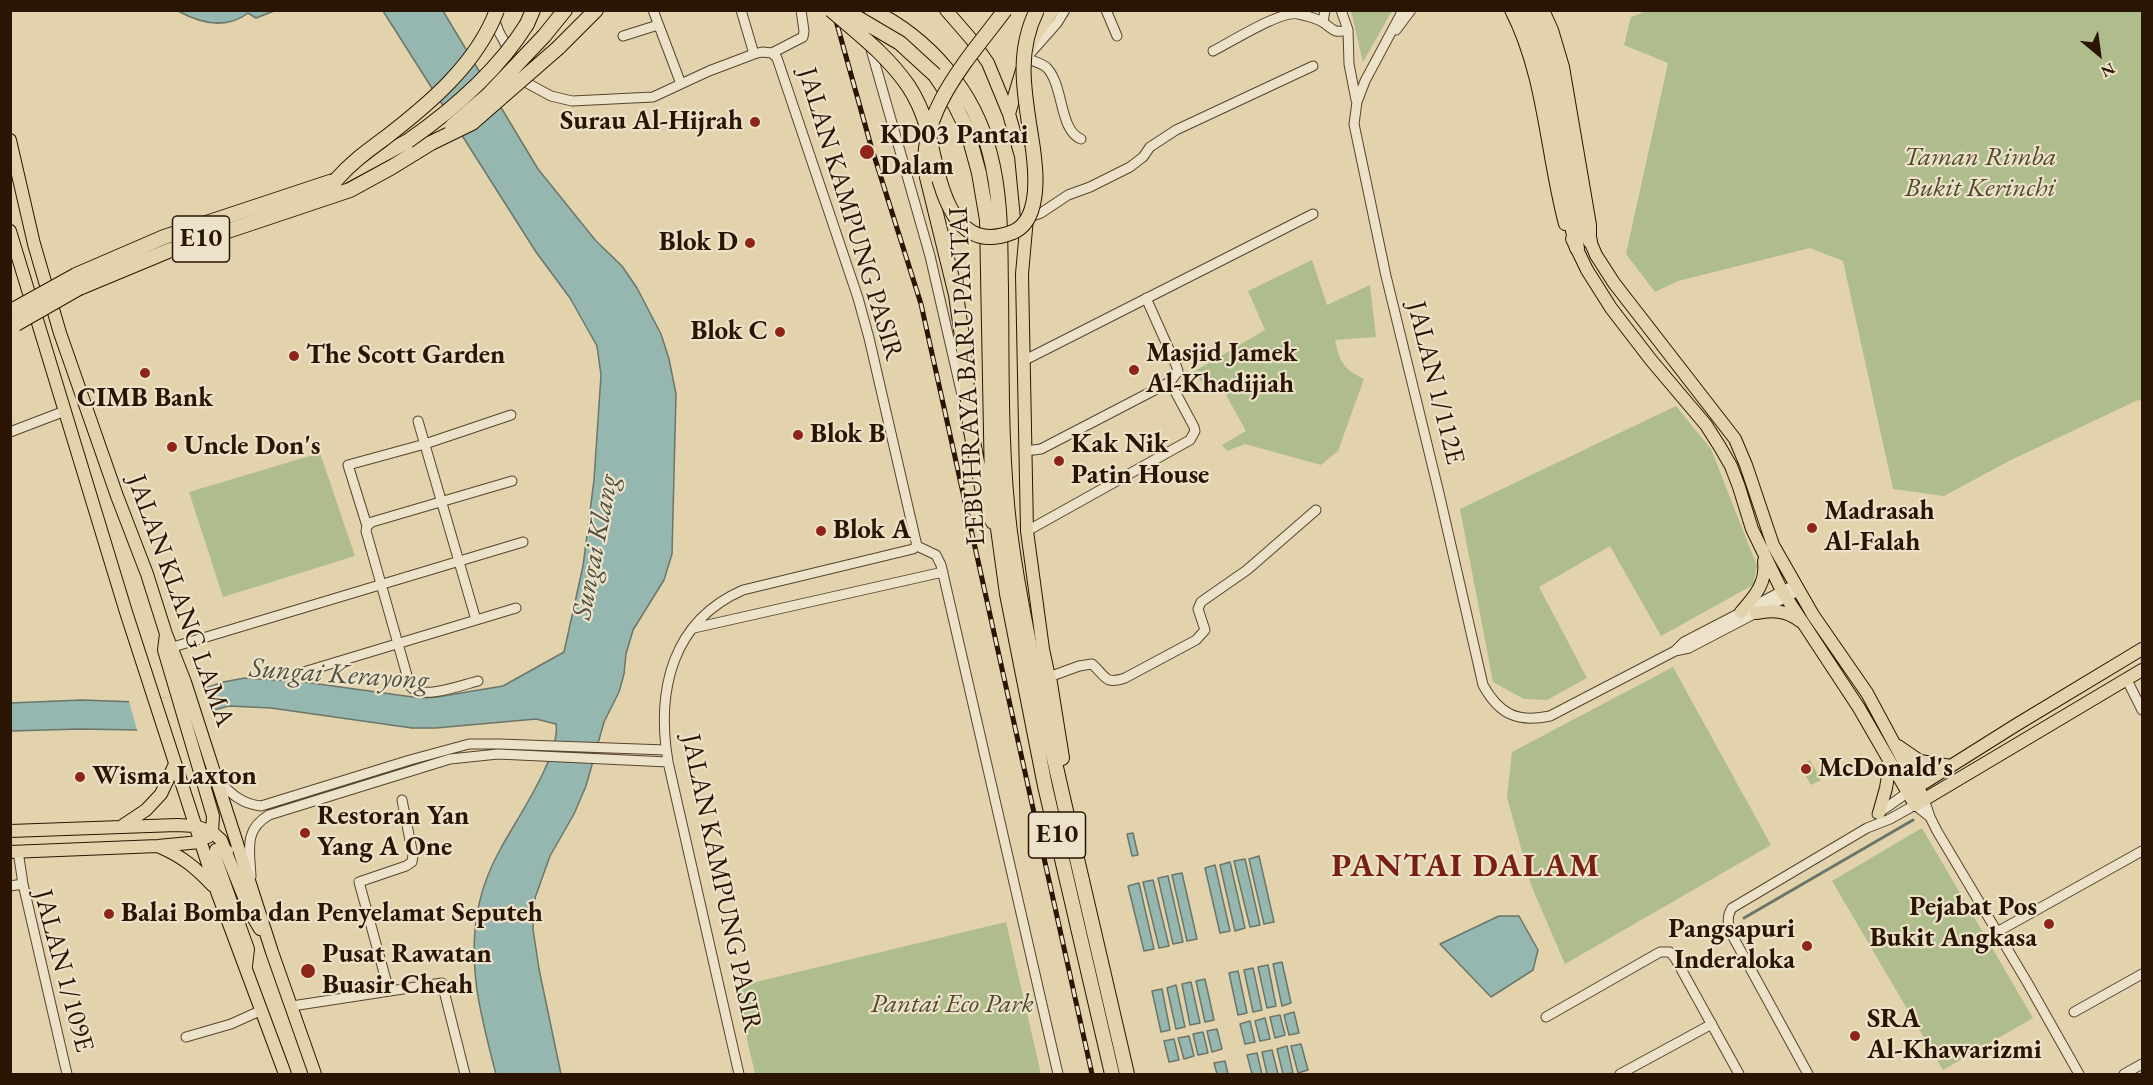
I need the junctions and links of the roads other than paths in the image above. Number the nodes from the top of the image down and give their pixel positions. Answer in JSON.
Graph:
{"nodes":[{"id":1,"x":492,"y":10,"type":"edge"},
{"id":2,"x":497,"y":10,"type":"edge"},
{"id":3,"x":533,"y":10,"type":"edge"},
{"id":4,"x":565,"y":10,"type":"edge"},
{"id":5,"x":596,"y":10,"type":"edge"},
{"id":6,"x":653,"y":10,"type":"edge"},
{"id":7,"x":741,"y":10,"type":"edge"},
{"id":8,"x":801,"y":10,"type":"edge"},
{"id":9,"x":831,"y":10,"type":"edge"},
{"id":10,"x":844,"y":10,"type":"edge"},
{"id":11,"x":860,"y":10,"type":"edge"},
{"id":12,"x":946,"y":10,"type":"edge"},
{"id":13,"x":1005,"y":10,"type":"edge"},
{"id":14,"x":1037,"y":10,"type":"edge"},
{"id":15,"x":1053,"y":10,"type":"edge"},
{"id":16,"x":1065,"y":10,"type":"edge"},
{"id":17,"x":1106,"y":10,"type":"edge"},
{"id":18,"x":1325,"y":10,"type":"edge"},
{"id":19,"x":1341,"y":10,"type":"edge"},
{"id":20,"x":1403,"y":10,"type":"edge"},
{"id":21,"x":1411,"y":10,"type":"edge"},
{"id":22,"x":1511,"y":10,"type":"edge"},
{"id":23,"x":1518,"y":10,"type":"edge"},
{"id":24,"x":1532,"y":10,"type":"edge"},
{"id":25,"x":1543,"y":10,"type":"edge"},
{"id":26,"x":876,"y":12,"type":"edge"},
{"id":27,"x":1323,"y":22,"type":"junction"},
{"id":28,"x":658,"y":25,"type":"junction"},
{"id":29,"x":1348,"y":30,"type":"junction"},
{"id":30,"x":623,"y":36,"type":"dead end"},
{"id":31,"x":1117,"y":36,"type":"dead end"},
{"id":32,"x":1383,"y":46,"type":"junction"},
{"id":33,"x":1213,"y":51,"type":"dead end"},
{"id":34,"x":772,"y":53,"type":"junction"},
{"id":35,"x":754,"y":54,"type":"junction"},
{"id":36,"x":1025,"y":61,"type":"junction"},
{"id":37,"x":1313,"y":66,"type":"dead end"},
{"id":38,"x":940,"y":70,"type":"junction"},
{"id":39,"x":994,"y":78,"type":"junction"},
{"id":40,"x":681,"y":84,"type":"junction"},
{"id":41,"x":1357,"y":102,"type":"junction"},
{"id":42,"x":1009,"y":114,"type":"junction"},
{"id":43,"x":1081,"y":139,"type":"dead end"},
{"id":44,"x":10,"y":140,"type":"edge"},
{"id":45,"x":431,"y":143,"type":"junction"},
{"id":46,"x":336,"y":180,"type":"junction"},
{"id":47,"x":1313,"y":214,"type":"dead end"},
{"id":48,"x":1027,"y":218,"type":"junction"},
{"id":49,"x":10,"y":231,"type":"edge"},
{"id":50,"x":1583,"y":244,"type":"junction"},
{"id":51,"x":78,"y":281,"type":"junction"},
{"id":52,"x":1146,"y":298,"type":"junction"},
{"id":53,"x":12,"y":319,"type":"edge"},
{"id":54,"x":1665,"y":349,"type":"junction"},
{"id":55,"x":1651,"y":360,"type":"junction"},
{"id":56,"x":1023,"y":361,"type":"junction"},
{"id":57,"x":1170,"y":382,"type":"junction"},
{"id":58,"x":65,"y":411,"type":"junction"},
{"id":59,"x":511,"y":415,"type":"dead end"},
{"id":60,"x":418,"y":421,"type":"dead end"},
{"id":61,"x":970,"y":426,"type":"junction"},
{"id":62,"x":10,"y":432,"type":"edge"},
{"id":63,"x":1735,"y":439,"type":"junction"},
{"id":64,"x":425,"y":444,"type":"junction"},
{"id":65,"x":1720,"y":447,"type":"junction"},
{"id":66,"x":1024,"y":451,"type":"junction"},
{"id":67,"x":512,"y":481,"type":"dead end"},
{"id":68,"x":442,"y":502,"type":"junction"},
{"id":69,"x":1316,"y":510,"type":"dead end"},
{"id":70,"x":367,"y":526,"type":"junction"},
{"id":71,"x":1027,"y":531,"type":"junction"},
{"id":72,"x":999,"y":535,"type":"junction"},
{"id":73,"x":523,"y":542,"type":"dead end"},
{"id":74,"x":917,"y":546,"type":"junction"},
{"id":75,"x":1762,"y":553,"type":"junction"},
{"id":76,"x":460,"y":561,"type":"junction"},
{"id":77,"x":943,"y":572,"type":"junction"},
{"id":78,"x":381,"y":585,"type":"junction"},
{"id":79,"x":1798,"y":587,"type":"junction"},
{"id":80,"x":1784,"y":594,"type":"junction"},
{"id":81,"x":516,"y":608,"type":"dead end"},
{"id":82,"x":1741,"y":612,"type":"junction"},
{"id":83,"x":1756,"y":613,"type":"junction"},
{"id":84,"x":476,"y":620,"type":"junction"},
{"id":85,"x":1805,"y":626,"type":"junction"},
{"id":86,"x":694,"y":628,"type":"junction"},
{"id":87,"x":166,"y":634,"type":"junction"},
{"id":88,"x":399,"y":643,"type":"junction"},
{"id":89,"x":172,"y":647,"type":"junction"},
{"id":90,"x":2142,"y":650,"type":"edge"},
{"id":91,"x":1675,"y":651,"type":"junction"},
{"id":92,"x":2142,"y":670,"type":"edge"},
{"id":93,"x":297,"y":674,"type":"dead end"},
{"id":94,"x":1049,"y":677,"type":"junction"},
{"id":95,"x":2127,"y":680,"type":"junction"},
{"id":96,"x":478,"y":681,"type":"dead end"},
{"id":97,"x":180,"y":683,"type":"junction"},
{"id":98,"x":2142,"y":710,"type":"edge"},
{"id":99,"x":1894,"y":743,"type":"junction"},
{"id":100,"x":666,"y":750,"type":"junction"},
{"id":101,"x":668,"y":762,"type":"junction"},
{"id":102,"x":1890,"y":763,"type":"junction"},
{"id":103,"x":175,"y":764,"type":"junction"},
{"id":104,"x":1951,"y":766,"type":"junction"},
{"id":105,"x":217,"y":778,"type":"junction"},
{"id":106,"x":1912,"y":789,"type":"junction"},
{"id":107,"x":402,"y":800,"type":"dead end"},
{"id":108,"x":1920,"y":802,"type":"junction"},
{"id":109,"x":1879,"y":813,"type":"junction"},
{"id":110,"x":1068,"y":819,"type":"junction"},
{"id":111,"x":195,"y":826,"type":"junction"},
{"id":112,"x":121,"y":827,"type":"junction"},
{"id":113,"x":1867,"y":828,"type":"junction"},
{"id":114,"x":10,"y":831,"type":"edge"},
{"id":115,"x":212,"y":832,"type":"junction"},
{"id":116,"x":200,"y":842,"type":"junction"},
{"id":117,"x":158,"y":846,"type":"junction"},
{"id":118,"x":14,"y":851,"type":"edge"},
{"id":119,"x":227,"y":851,"type":"junction"},
{"id":120,"x":2142,"y":851,"type":"edge"},
{"id":121,"x":23,"y":884,"type":"junction"},
{"id":122,"x":10,"y":886,"type":"edge"},
{"id":123,"x":252,"y":886,"type":"junction"},
{"id":124,"x":216,"y":889,"type":"junction"},
{"id":125,"x":1996,"y":932,"type":"junction"},
{"id":126,"x":272,"y":952,"type":"junction"},
{"id":127,"x":246,"y":971,"type":"junction"},
{"id":128,"x":2142,"y":974,"type":"edge"},
{"id":129,"x":390,"y":991,"type":"junction"},
{"id":130,"x":292,"y":1006,"type":"junction"},
{"id":131,"x":262,"y":1010,"type":"junction"},
{"id":132,"x":2074,"y":1012,"type":"dead end"},
{"id":133,"x":1546,"y":1017,"type":"dead end"},
{"id":134,"x":1712,"y":1024,"type":"junction"},
{"id":135,"x":186,"y":1037,"type":"dead end"},
{"id":136,"x":2142,"y":1064,"type":"edge"},
{"id":137,"x":67,"y":1074,"type":"edge"},
{"id":138,"x":285,"y":1074,"type":"edge"},
{"id":139,"x":315,"y":1074,"type":"edge"},
{"id":140,"x":465,"y":1074,"type":"edge"},
{"id":141,"x":739,"y":1074,"type":"edge"},
{"id":142,"x":1058,"y":1074,"type":"edge"},
{"id":143,"x":1112,"y":1074,"type":"edge"},
{"id":144,"x":1127,"y":1074,"type":"edge"},
{"id":145,"x":1620,"y":1074,"type":"edge"},
{"id":146,"x":1739,"y":1074,"type":"edge"},
{"id":147,"x":1808,"y":1074,"type":"edge"},
{"id":148,"x":2079,"y":1074,"type":"edge"},
{"id":149,"x":2124,"y":1074,"type":"edge"}],
"edges":[{"from":1,"to":40,"type":"street","name":"JALAN KAMPUNG PASIR"},
{"from":2,"to":46,"type":"highway","bridge":true},
{"from":3,"to":46,"type":"highway","number":"E10","bridge":true},
{"from":4,"to":45,"type":"highway","number":"E10","bridge":true},
{"from":5,"to":45,"type":"highway","bridge":true},
{"from":6,"to":28,"type":"street"},
{"from":7,"to":35,"type":"street"},
{"from":8,"to":34,"type":"street"},
{"from":9,"to":14,"type":"highway","bridge":true},
{"from":10,"to":38,"type":"highway","name":"LEBUHRAYA BARU PANTAI","number":"E10","bridge":true},
{"from":11,"to":61,"type":"street"},
{"from":12,"to":39,"type":"main road"},
{"from":13,"to":61,"type":"highway","bridge":true},
{"from":15,"to":36,"type":"main road"},
{"from":16,"to":36,"type":"street"},
{"from":17,"to":31,"type":"street"},
{"from":18,"to":27,"type":"street"},
{"from":19,"to":29,"type":"street"},
{"from":20,"to":32,"type":"street","name":"JALAN 1/112E"},
{"from":21,"to":32,"type":"street","name":"JALAN 1/112E"},
{"from":22,"to":50,"type":"main road"},
{"from":23,"to":50,"type":"highway"},
{"from":24,"to":50,"type":"highway"},
{"from":25,"to":50,"type":"main road"},
{"from":26,"to":38,"type":"highway","name":"LEBUHRAYA BARU PANTAI","number":"E10"},
{"from":27,"to":29,"type":"street"},
{"from":27,"to":33,"type":"street"},
{"from":28,"to":30,"type":"street"},
{"from":28,"to":40,"type":"street"},
{"from":29,"to":41,"type":"street"},
{"from":32,"to":41,"type":"street","name":"JALAN 1/112E"},
{"from":34,"to":35,"type":"street","name":"JALAN KAMPUNG PASIR"},
{"from":34,"to":74,"type":"street","name":"JALAN KAMPUNG PASIR"},
{"from":35,"to":40,"type":"street","name":"JALAN KAMPUNG PASIR"},
{"from":36,"to":39,"type":"main road"},
{"from":36,"to":42,"type":"main road"},
{"from":36,"to":43,"type":"street"},
{"from":37,"to":48,"type":"street"},
{"from":38,"to":72,"type":"highway","name":"LEBUHRAYA BARU PANTAI","number":"E10"},
{"from":38,"to":110,"type":"highway","name":"LEBUHRAYA BARU PANTAI","number":"E10"},
{"from":39,"to":42,"type":"main road"},
{"from":41,"to":91,"type":"street","name":"JALAN 1/112E"},
{"from":42,"to":48,"type":"main road"},
{"from":44,"to":87,"type":"main road","name":"JALAN KLANG LAMA"},
{"from":45,"to":51,"type":"highway","number":"E10"},
{"from":46,"to":51,"type":"highway","number":"E10"},
{"from":47,"to":52,"type":"street"},
{"from":48,"to":56,"type":"main road"},
{"from":49,"to":58,"type":"main road","name":"JALAN KLANG LAMA"},
{"from":50,"to":54,"type":"main road"},
{"from":50,"to":55,"type":"main road"},
{"from":51,"to":53,"type":"highway","number":"E10","bridge":true},
{"from":52,"to":56,"type":"street"},
{"from":52,"to":57,"type":"street"},
{"from":54,"to":55,"type":"main road"},
{"from":54,"to":63,"type":"main road"},
{"from":55,"to":65,"type":"main road"},
{"from":56,"to":66,"type":"main road"},
{"from":57,"to":66,"type":"street"},
{"from":57,"to":71,"type":"street"},
{"from":58,"to":62,"type":"street"},
{"from":58,"to":103,"type":"main road","name":"JALAN KLANG LAMA"},
{"from":59,"to":64,"type":"street"},
{"from":60,"to":64,"type":"street"},
{"from":61,"to":72,"type":"highway"},
{"from":63,"to":65,"type":"main road"},
{"from":63,"to":79,"type":"main road"},
{"from":64,"to":68,"type":"street"},
{"from":64,"to":70,"type":"street"},
{"from":65,"to":75,"type":"main road"},
{"from":66,"to":71,"type":"main road"},
{"from":67,"to":68,"type":"street"},
{"from":68,"to":70,"type":"street"},
{"from":68,"to":76,"type":"street"},
{"from":69,"to":94,"type":"street"},
{"from":70,"to":78,"type":"street"},
{"from":71,"to":94,"type":"main road"},
{"from":72,"to":143,"type":"highway","name":"LEBUHRAYA BARU PANTAI","number":"E10"},
{"from":73,"to":76,"type":"street"},
{"from":74,"to":77,"type":"street"},
{"from":74,"to":86,"type":"street","name":"JALAN KAMPUNG PASIR"},
{"from":75,"to":80,"type":"main road"},
{"from":75,"to":82,"type":"main road"},
{"from":76,"to":78,"type":"street"},
{"from":76,"to":84,"type":"street"},
{"from":77,"to":86,"type":"street"},
{"from":77,"to":142,"type":"street"},
{"from":78,"to":88,"type":"street"},
{"from":78,"to":89,"type":"street"},
{"from":79,"to":80,"type":"street"},
{"from":79,"to":99,"type":"main road"},
{"from":80,"to":82,"type":"street"},
{"from":80,"to":83,"type":"street"},
{"from":80,"to":85,"type":"main road"},
{"from":81,"to":84,"type":"street"},
{"from":82,"to":91,"type":"street"},
{"from":83,"to":85,"type":"main road"},
{"from":83,"to":91,"type":"street"},
{"from":84,"to":88,"type":"street"},
{"from":85,"to":102,"type":"main road"},
{"from":86,"to":100,"type":"street","name":"JALAN KAMPUNG PASIR"},
{"from":87,"to":89,"type":"main road","name":"JALAN KLANG LAMA"},
{"from":87,"to":97,"type":"main road"},
{"from":88,"to":93,"type":"street"},
{"from":88,"to":96,"type":"street"},
{"from":89,"to":97,"type":"main road","name":"JALAN KLANG LAMA"},
{"from":90,"to":104,"type":"main road"},
{"from":92,"to":95,"type":"main road"},
{"from":94,"to":110,"type":"highway"},
{"from":95,"to":98,"type":"street"},
{"from":95,"to":108,"type":"main road"},
{"from":97,"to":105,"type":"main road","name":"JALAN KLANG LAMA"},
{"from":97,"to":115,"type":"main road"},
{"from":99,"to":104,"type":"main road"},
{"from":99,"to":106,"type":"main road"},
{"from":100,"to":101,"type":"street","name":"JALAN KAMPUNG PASIR"},
{"from":100,"to":105,"type":"street"},
{"from":101,"to":123,"type":"street"},
{"from":101,"to":141,"type":"street","name":"JALAN KAMPUNG PASIR"},
{"from":102,"to":106,"type":"main road"},
{"from":102,"to":109,"type":"main road"},
{"from":103,"to":111,"type":"main road","name":"JALAN KLANG LAMA"},
{"from":103,"to":112,"type":"main road"},
{"from":104,"to":106,"type":"main road"},
{"from":105,"to":123,"type":"main road","name":"JALAN KLANG LAMA"},
{"from":106,"to":108,"type":"main road"},
{"from":106,"to":109,"type":"street"},
{"from":107,"to":129,"type":"street"},
{"from":108,"to":113,"type":"street"},
{"from":108,"to":125,"type":"street"},
{"from":109,"to":113,"type":"street"},
{"from":110,"to":144,"type":"highway","name":"LEBUHRAYA BARU PANTAI","number":"E10"},
{"from":111,"to":112,"type":"main road"},
{"from":111,"to":115,"type":"main road"},
{"from":111,"to":116,"type":"main road","name":"JALAN KLANG LAMA"},
{"from":112,"to":114,"type":"main road"},
{"from":113,"to":147,"type":"street"},
{"from":115,"to":116,"type":"main road"},
{"from":115,"to":119,"type":"main road"},
{"from":116,"to":117,"type":"main road"},
{"from":116,"to":124,"type":"main road","name":"JALAN KLANG LAMA"},
{"from":117,"to":118,"type":"main road"},
{"from":117,"to":124,"type":"main road"},
{"from":118,"to":121,"type":"street"},
{"from":119,"to":126,"type":"main road"},
{"from":119,"to":127,"type":"main road"},
{"from":120,"to":125,"type":"street"},
{"from":121,"to":122,"type":"street","name":"JALAN 1/109E"},
{"from":121,"to":137,"type":"street","name":"JALAN 1/109E"},
{"from":123,"to":126,"type":"main road","name":"JALAN KLANG LAMA"},
{"from":124,"to":127,"type":"main road","name":"JALAN KLANG LAMA"},
{"from":125,"to":148,"type":"street"},
{"from":126,"to":130,"type":"main road","name":"JALAN KLANG LAMA"},
{"from":127,"to":131,"type":"main road","name":"JALAN KLANG LAMA"},
{"from":128,"to":132,"type":"street"},
{"from":129,"to":130,"type":"street"},
{"from":129,"to":140,"type":"street"},
{"from":130,"to":139,"type":"main road","name":"JALAN KLANG LAMA"},
{"from":131,"to":135,"type":"street"},
{"from":131,"to":138,"type":"main road","name":"JALAN KLANG LAMA"},
{"from":133,"to":134,"type":"street"},
{"from":134,"to":145,"type":"street"},
{"from":134,"to":146,"type":"street"},
{"from":136,"to":149,"type":"street"}]}
